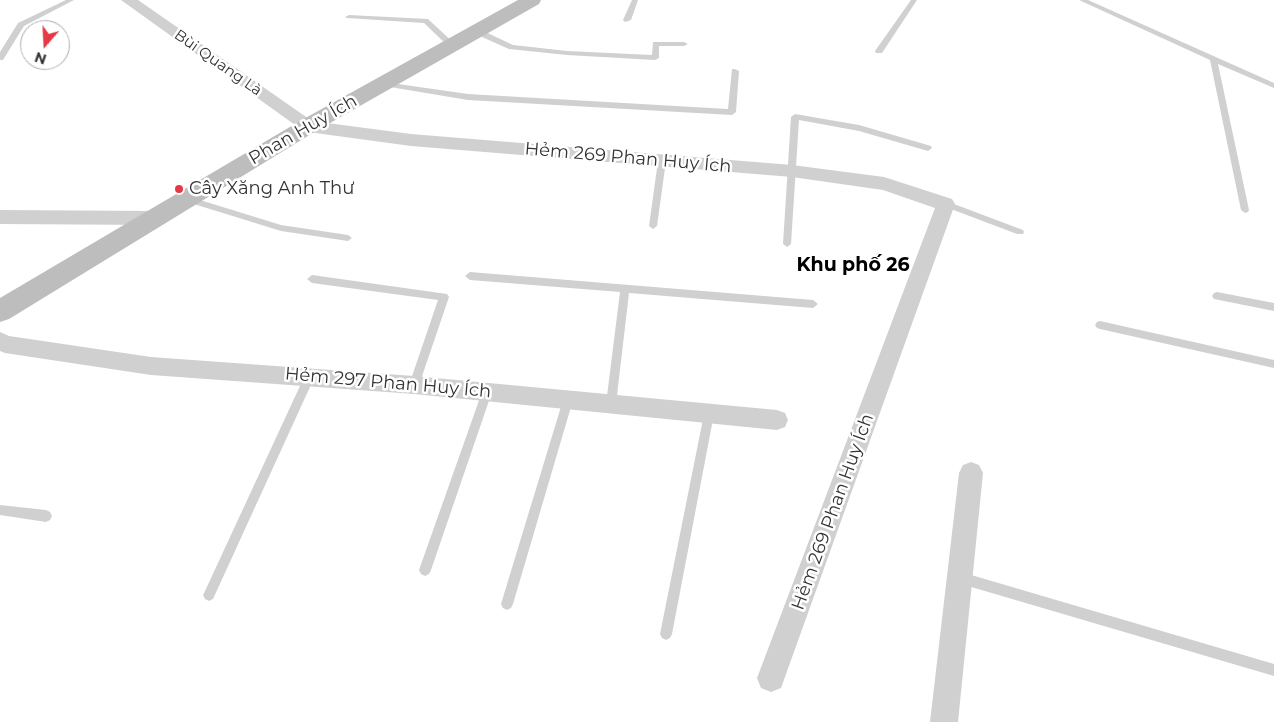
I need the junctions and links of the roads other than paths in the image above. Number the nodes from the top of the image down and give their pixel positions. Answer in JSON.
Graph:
{"nodes":[{"id":1,"x":71,"y":0,"type":"edge"},
{"id":2,"x":128,"y":0,"type":"edge"},
{"id":3,"x":532,"y":0,"type":"edge"},
{"id":4,"x":635,"y":0,"type":"edge"},
{"id":5,"x":914,"y":0,"type":"edge"},
{"id":6,"x":1082,"y":0,"type":"edge"},
{"id":7,"x":1098,"y":3,"type":"edge"},
{"id":8,"x":349,"y":17,"type":"dead end"},
{"id":9,"x":627,"y":20,"type":"dead end"},
{"id":10,"x":476,"y":31,"type":"junction"},
{"id":11,"x":684,"y":44,"type":"dead end"},
{"id":12,"x":452,"y":45,"type":"junction"},
{"id":13,"x":879,"y":51,"type":"dead end"},
{"id":14,"x":0,"y":58,"type":"edge"},
{"id":15,"x":1213,"y":58,"type":"junction"},
{"id":16,"x":735,"y":71,"type":"dead end"},
{"id":17,"x":383,"y":84,"type":"junction"},
{"id":18,"x":1274,"y":86,"type":"edge"},
{"id":19,"x":308,"y":126,"type":"junction"},
{"id":20,"x":928,"y":148,"type":"dead end"},
{"id":21,"x":662,"y":161,"type":"junction"},
{"id":22,"x":792,"y":171,"type":"junction"},
{"id":23,"x":187,"y":199,"type":"junction"},
{"id":24,"x":946,"y":204,"type":"junction"},
{"id":25,"x":1245,"y":210,"type":"dead end"},
{"id":26,"x":0,"y":217,"type":"edge"},
{"id":27,"x":156,"y":218,"type":"junction"},
{"id":28,"x":653,"y":226,"type":"dead end"},
{"id":29,"x":1020,"y":232,"type":"dead end"},
{"id":30,"x":348,"y":238,"type":"dead end"},
{"id":31,"x":787,"y":244,"type":"dead end"},
{"id":32,"x":470,"y":276,"type":"dead end"},
{"id":33,"x":312,"y":279,"type":"dead end"},
{"id":34,"x":625,"y":288,"type":"junction"},
{"id":35,"x":1217,"y":296,"type":"dead end"},
{"id":36,"x":813,"y":304,"type":"dead end"},
{"id":37,"x":1274,"y":307,"type":"edge"},
{"id":38,"x":0,"y":311,"type":"edge"},
{"id":39,"x":1100,"y":325,"type":"dead end"},
{"id":40,"x":0,"y":341,"type":"edge"},
{"id":41,"x":1274,"y":364,"type":"edge"},
{"id":42,"x":310,"y":376,"type":"junction"},
{"id":43,"x":414,"y":385,"type":"junction"},
{"id":44,"x":487,"y":392,"type":"junction"},
{"id":45,"x":568,"y":400,"type":"junction"},
{"id":46,"x":610,"y":404,"type":"junction"},
{"id":47,"x":709,"y":414,"type":"junction"},
{"id":48,"x":777,"y":420,"type":"dead end"},
{"id":49,"x":971,"y":473,"type":"dead end"},
{"id":50,"x":0,"y":510,"type":"edge"},
{"id":51,"x":46,"y":516,"type":"dead end"},
{"id":52,"x":425,"y":570,"type":"dead end"},
{"id":53,"x":960,"y":578,"type":"junction"},
{"id":54,"x":209,"y":595,"type":"dead end"},
{"id":55,"x":507,"y":604,"type":"dead end"},
{"id":56,"x":666,"y":634,"type":"dead end"},
{"id":57,"x":1274,"y":670,"type":"edge"},
{"id":58,"x":771,"y":678,"type":"dead end"},
{"id":59,"x":944,"y":722,"type":"edge"}],
"edges":[{"from":1,"to":14,"type":"lane"},
{"from":2,"to":19,"type":"street","name":"Bùi Quang Là"},
{"from":3,"to":10,"type":"main road","name":"Phan Huy Ích"},
{"from":4,"to":9,"type":"lane"},
{"from":5,"to":13,"type":"lane"},
{"from":6,"to":7,"type":"lane"},
{"from":7,"to":15,"type":"lane"},
{"from":8,"to":12,"type":"lane"},
{"from":10,"to":11,"type":"lane"},
{"from":10,"to":12,"type":"main road","name":"Phan Huy Ích"},
{"from":12,"to":17,"type":"main road","name":"Phan Huy Ích"},
{"from":15,"to":18,"type":"lane"},
{"from":15,"to":25,"type":"lane"},
{"from":16,"to":17,"type":"lane"},
{"from":17,"to":19,"type":"main road","name":"Phan Huy Ích"},
{"from":19,"to":21,"type":"street","name":"Hẻm 269 Phan Huy Ích"},
{"from":19,"to":23,"type":"main road","name":"Phan Huy Ích"},
{"from":20,"to":22,"type":"lane"},
{"from":21,"to":22,"type":"street","name":"Hẻm 269 Phan Huy Ích"},
{"from":21,"to":28,"type":"lane"},
{"from":22,"to":24,"type":"street","name":"Hẻm 269 Phan Huy Ích"},
{"from":22,"to":31,"type":"lane"},
{"from":23,"to":27,"type":"main road","name":"Phan Huy Ích"},
{"from":23,"to":30,"type":"lane"},
{"from":24,"to":29,"type":"lane","name":"Hẻm 269 Phan Huy Ích"},
{"from":24,"to":58,"type":"street","name":"Hẻm 269 Phan Huy Ích"},
{"from":26,"to":27,"type":"street"},
{"from":27,"to":38,"type":"main road","name":"Phan Huy Ích"},
{"from":32,"to":34,"type":"lane"},
{"from":33,"to":43,"type":"lane"},
{"from":34,"to":36,"type":"lane"},
{"from":34,"to":46,"type":"lane"},
{"from":35,"to":37,"type":"lane"},
{"from":39,"to":41,"type":"lane"},
{"from":40,"to":42,"type":"street","name":"Hẻm 297 Phan Huy Ích"},
{"from":42,"to":43,"type":"street","name":"Hẻm 297 Phan Huy Ích"},
{"from":42,"to":54,"type":"lane"},
{"from":43,"to":44,"type":"street","name":"Hẻm 297 Phan Huy Ích"},
{"from":44,"to":45,"type":"street","name":"Hẻm 297 Phan Huy Ích"},
{"from":44,"to":52,"type":"lane"},
{"from":45,"to":46,"type":"street","name":"Hẻm 297 Phan Huy Ích"},
{"from":45,"to":55,"type":"lane"},
{"from":46,"to":47,"type":"street","name":"Hẻm 297 Phan Huy Ích"},
{"from":47,"to":48,"type":"street","name":"Hẻm 297 Phan Huy Ích"},
{"from":47,"to":56,"type":"lane"},
{"from":49,"to":53,"type":"street"},
{"from":50,"to":51,"type":"lane"},
{"from":53,"to":57,"type":"lane"},
{"from":53,"to":59,"type":"street"}]}
